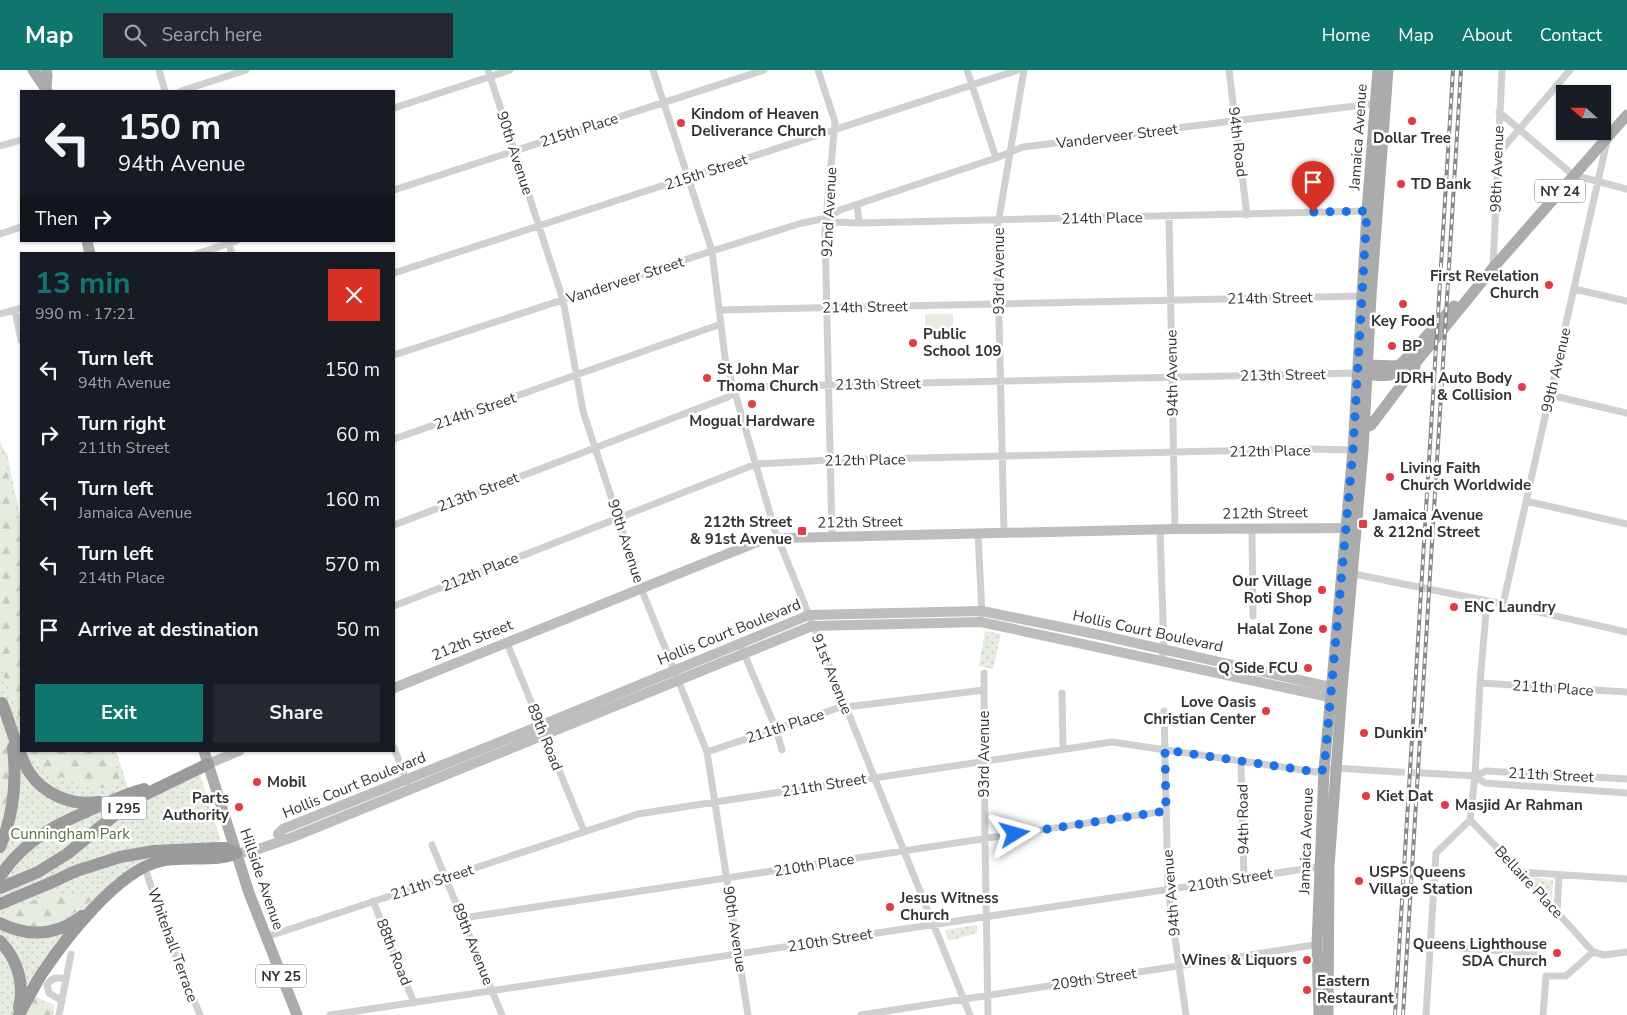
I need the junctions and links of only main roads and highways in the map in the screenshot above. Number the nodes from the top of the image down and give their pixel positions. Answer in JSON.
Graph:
{"nodes":[{"id":1,"x":33,"y":70,"type":"edge"},
{"id":2,"x":46,"y":70,"type":"edge"},
{"id":3,"x":1378,"y":70,"type":"edge"},
{"id":4,"x":1388,"y":70,"type":"edge"},
{"id":5,"x":47,"y":90,"type":"edge"},
{"id":6,"x":1380,"y":103,"type":"junction"},
{"id":7,"x":1627,"y":115,"type":"edge"},
{"id":8,"x":1493,"y":268,"type":"junction"},
{"id":9,"x":1420,"y":359,"type":"junction"},
{"id":10,"x":1365,"y":371,"type":"junction"},
{"id":11,"x":1364,"y":428,"type":"junction"},
{"id":12,"x":1358,"y":450,"type":"junction"},
{"id":13,"x":1351,"y":528,"type":"junction"},
{"id":14,"x":922,"y":612,"type":"junction"},
{"id":15,"x":864,"y":614,"type":"junction"},
{"id":16,"x":1039,"y":623,"type":"junction"},
{"id":17,"x":923,"y":624,"type":"junction"},
{"id":18,"x":864,"y":625,"type":"junction"},
{"id":19,"x":1038,"y":635,"type":"junction"},
{"id":20,"x":1100,"y":636,"type":"junction"},
{"id":21,"x":1097,"y":648,"type":"junction"},
{"id":22,"x":742,"y":649,"type":"junction"},
{"id":23,"x":1162,"y":656,"type":"junction"},
{"id":24,"x":1206,"y":660,"type":"junction"},
{"id":25,"x":1252,"y":669,"type":"junction"},
{"id":26,"x":1204,"y":671,"type":"junction"},
{"id":27,"x":1250,"y":681,"type":"junction"},
{"id":28,"x":395,"y":688,"type":"edge"},
{"id":29,"x":1336,"y":693,"type":"junction"},
{"id":30,"x":629,"y":694,"type":"junction"},
{"id":31,"x":1,"y":700,"type":"edge"},
{"id":32,"x":20,"y":751,"type":"edge"},
{"id":33,"x":20,"y":752,"type":"edge"},
{"id":34,"x":204,"y":752,"type":"edge"},
{"id":35,"x":237,"y":752,"type":"edge"},
{"id":36,"x":208,"y":764,"type":"junction"},
{"id":37,"x":161,"y":786,"type":"junction"},
{"id":38,"x":128,"y":794,"type":"junction"},
{"id":39,"x":0,"y":847,"type":"edge"},
{"id":40,"x":236,"y":852,"type":"junction"},
{"id":41,"x":1324,"y":866,"type":"junction"},
{"id":42,"x":1,"y":875,"type":"edge"},
{"id":43,"x":116,"y":887,"type":"junction"},
{"id":44,"x":0,"y":888,"type":"edge"},
{"id":45,"x":0,"y":904,"type":"edge"},
{"id":46,"x":0,"y":923,"type":"edge"},
{"id":47,"x":0,"y":940,"type":"edge"},
{"id":48,"x":1323,"y":944,"type":"junction"},
{"id":49,"x":18,"y":1015,"type":"edge"},
{"id":50,"x":297,"y":1015,"type":"edge"},
{"id":51,"x":1319,"y":1015,"type":"edge"},
{"id":52,"x":1328,"y":1015,"type":"edge"}],
"edges":[{"from":1,"to":5,"type":"main road"},
{"from":2,"to":5,"type":"main road"},
{"from":3,"to":6,"type":"main road","name":"Jamaica Avenue"},
{"from":4,"to":6,"type":"main road","name":"Jamaica Avenue"},
{"from":6,"to":10,"type":"main road","name":"Jamaica Avenue"},
{"from":7,"to":8,"type":"main road","number":"NY 24"},
{"from":8,"to":9,"type":"main road","number":"NY 24"},
{"from":8,"to":10,"type":"main road","number":"NY 24"},
{"from":9,"to":10,"type":"main road"},
{"from":9,"to":11,"type":"main road","number":"NY 24"},
{"from":10,"to":11,"type":"main road","name":"Jamaica Avenue"},
{"from":10,"to":12,"type":"main road","name":"Jamaica Avenue"},
{"from":11,"to":12,"type":"main road","name":"Jamaica Avenue"},
{"from":12,"to":13,"type":"main road","name":"Jamaica Avenue"},
{"from":13,"to":28,"type":"main road","name":"212th Street"},
{"from":13,"to":29,"type":"main road","name":"Jamaica Avenue"},
{"from":14,"to":15,"type":"main road","name":"Hollis Court Boulevard"},
{"from":14,"to":16,"type":"main road","name":"Hollis Court Boulevard"},
{"from":14,"to":17,"type":"main road"},
{"from":15,"to":18,"type":"main road"},
{"from":15,"to":22,"type":"main road","name":"Hollis Court Boulevard"},
{"from":16,"to":19,"type":"main road"},
{"from":16,"to":20,"type":"main road","name":"Hollis Court Boulevard"},
{"from":17,"to":18,"type":"main road","name":"Hollis Court Boulevard"},
{"from":17,"to":19,"type":"main road","name":"Hollis Court Boulevard"},
{"from":18,"to":22,"type":"main road","name":"Hollis Court Boulevard"},
{"from":19,"to":21,"type":"main road","name":"Hollis Court Boulevard"},
{"from":20,"to":21,"type":"main road"},
{"from":20,"to":23,"type":"main road","name":"Hollis Court Boulevard"},
{"from":21,"to":23,"type":"main road","name":"Hollis Court Boulevard"},
{"from":22,"to":30,"type":"main road","name":"Hollis Court Boulevard"},
{"from":22,"to":30,"type":"main road","name":"Hollis Court Boulevard"},
{"from":23,"to":24,"type":"main road","name":"Hollis Court Boulevard"},
{"from":23,"to":26,"type":"main road","name":"Hollis Court Boulevard"},
{"from":24,"to":25,"type":"main road","name":"Hollis Court Boulevard"},
{"from":24,"to":26,"type":"main road"},
{"from":25,"to":27,"type":"main road"},
{"from":25,"to":29,"type":"main road","name":"Hollis Court Boulevard"},
{"from":26,"to":27,"type":"main road","name":"Hollis Court Boulevard"},
{"from":27,"to":29,"type":"main road","name":"Hollis Court Boulevard"},
{"from":29,"to":41,"type":"main road","name":"Jamaica Avenue"},
{"from":29,"to":41,"type":"main road","name":"Jamaica Avenue"},
{"from":30,"to":40,"type":"main road","name":"Hollis Court Boulevard"},
{"from":31,"to":32,"type":"highway"},
{"from":31,"to":39,"type":"highway"},
{"from":33,"to":38,"type":"highway"},
{"from":34,"to":36,"type":"main road","name":"Hillside Avenue","number":"NY 25"},
{"from":35,"to":36,"type":"main road"},
{"from":36,"to":37,"type":"highway","number":"I 295"},
{"from":36,"to":40,"type":"main road","name":"Hillside Avenue","number":"NY 25"},
{"from":37,"to":38,"type":"highway"},
{"from":37,"to":44,"type":"highway","number":"I 295"},
{"from":38,"to":42,"type":"highway"},
{"from":40,"to":43,"type":"highway"},
{"from":40,"to":45,"type":"highway"},
{"from":40,"to":50,"type":"main road","name":"Hillside Avenue","number":"NY 25"},
{"from":41,"to":48,"type":"main road","name":"Jamaica Avenue"},
{"from":43,"to":46,"type":"highway"},
{"from":43,"to":49,"type":"highway"},
{"from":47,"to":49,"type":"highway"},
{"from":48,"to":51,"type":"main road","name":"Jamaica Avenue"},
{"from":48,"to":52,"type":"main road","name":"Jamaica Avenue"}]}
